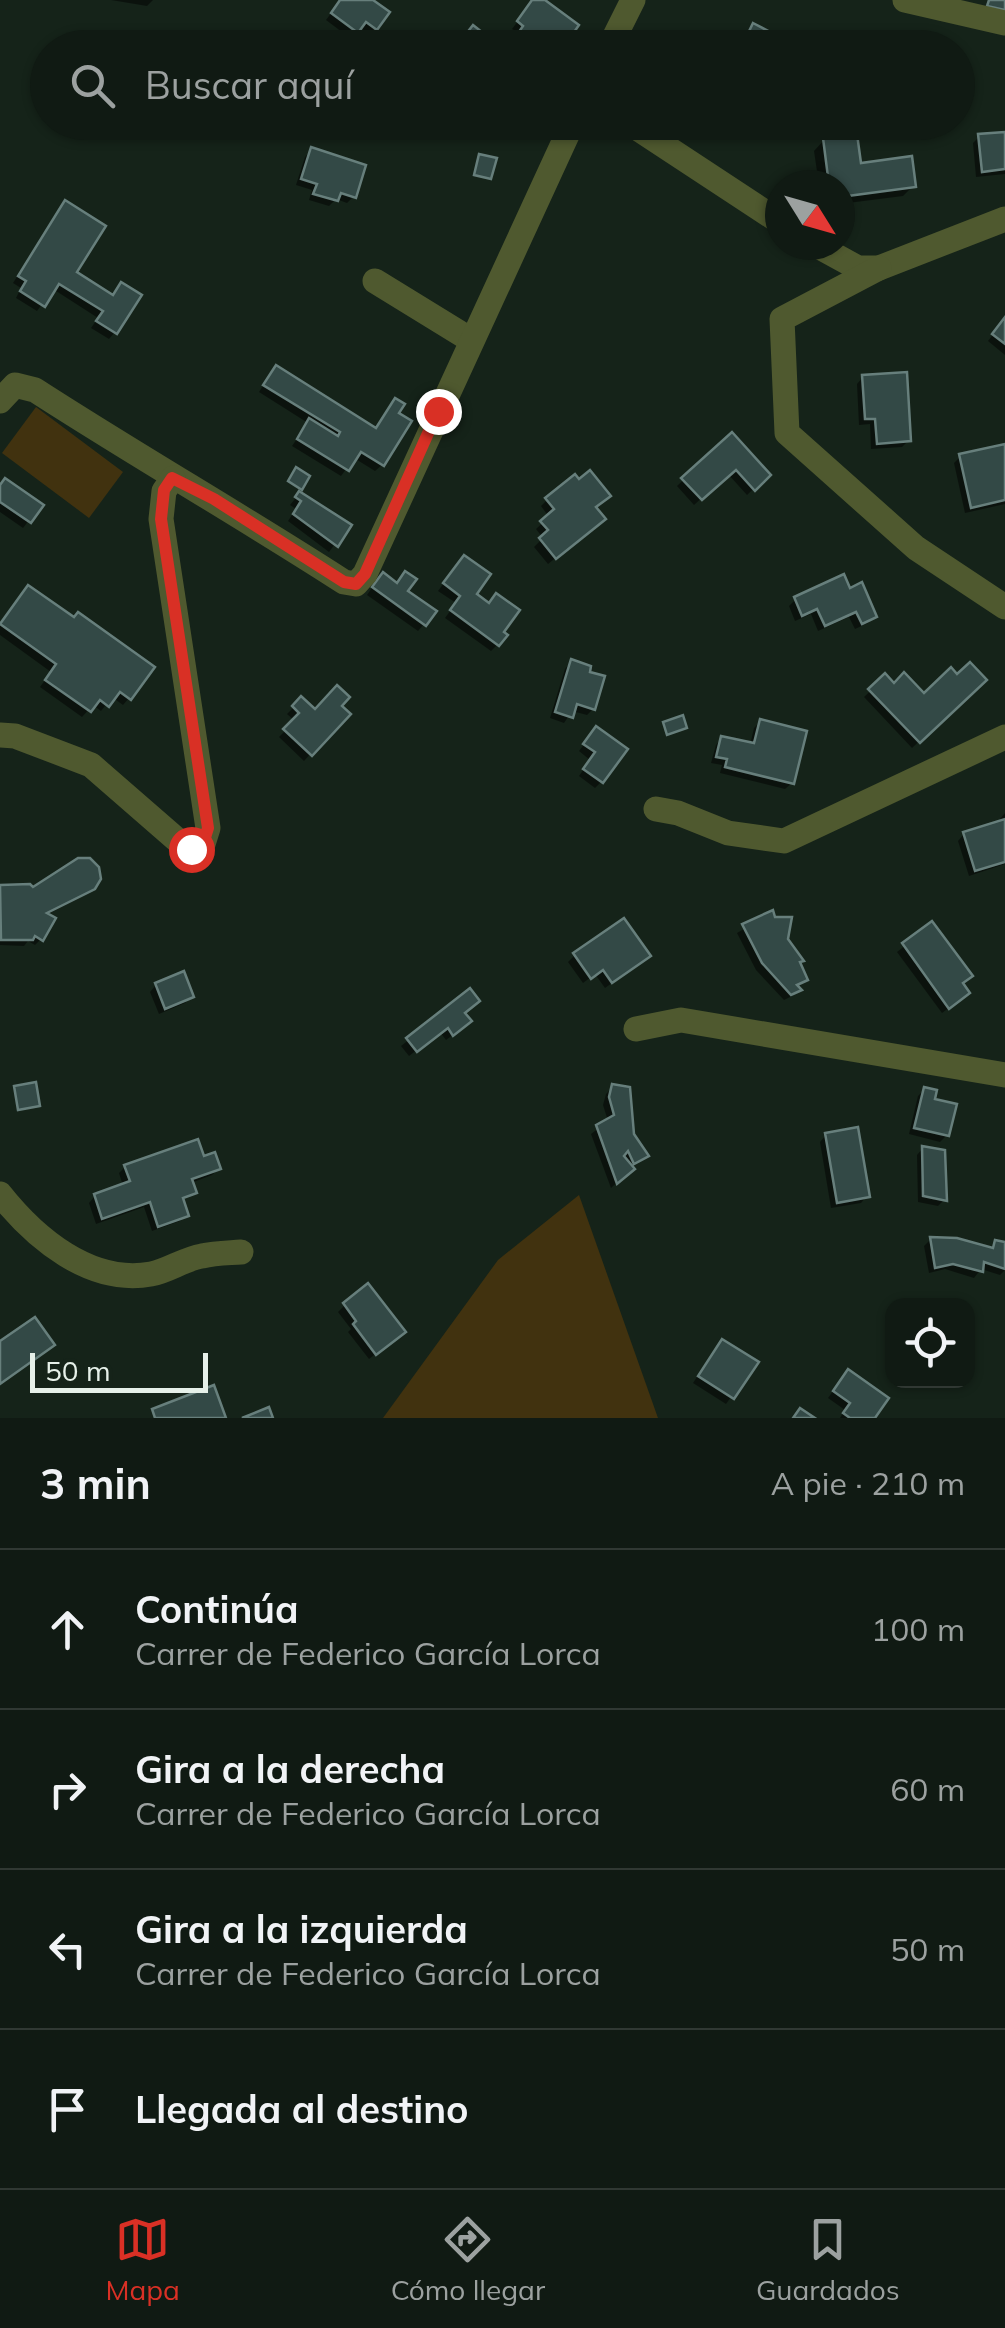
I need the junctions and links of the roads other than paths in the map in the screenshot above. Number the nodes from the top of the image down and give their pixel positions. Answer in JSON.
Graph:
{"nodes":[{"id":1,"x":633,"y":0,"type":"edge"},
{"id":2,"x":905,"y":0,"type":"edge"},
{"id":3,"x":1005,"y":23,"type":"edge"},
{"id":4,"x":618,"y":30,"type":"edge"},
{"id":5,"x":565,"y":140,"type":"edge"},
{"id":6,"x":655,"y":140,"type":"edge"},
{"id":7,"x":765,"y":212,"type":"edge"},
{"id":8,"x":1005,"y":219,"type":"edge"},
{"id":9,"x":843,"y":260,"type":"edge"},
{"id":10,"x":879,"y":268,"type":"junction"},
{"id":11,"x":375,"y":281,"type":"dead end"},
{"id":12,"x":471,"y":340,"type":"junction"},
{"id":13,"x":0,"y":401,"type":"edge"},
{"id":14,"x":172,"y":478,"type":"junction"},
{"id":15,"x":1005,"y":607,"type":"edge"},
{"id":16,"x":0,"y":735,"type":"edge"},
{"id":17,"x":1005,"y":737,"type":"edge"},
{"id":18,"x":656,"y":809,"type":"dead end"},
{"id":19,"x":636,"y":1029,"type":"dead end"},
{"id":20,"x":1005,"y":1075,"type":"edge"},
{"id":21,"x":0,"y":1194,"type":"edge"},
{"id":22,"x":241,"y":1252,"type":"dead end"}],
"edges":[{"from":1,"to":4,"type":"street"},
{"from":2,"to":3,"type":"street"},
{"from":5,"to":12,"type":"street"},
{"from":6,"to":7,"type":"street"},
{"from":8,"to":10,"type":"street"},
{"from":9,"to":10,"type":"street"},
{"from":10,"to":15,"type":"street"},
{"from":11,"to":12,"type":"street"},
{"from":12,"to":14,"type":"street"},
{"from":13,"to":14,"type":"street"},
{"from":14,"to":16,"type":"street"},
{"from":17,"to":18,"type":"street"},
{"from":19,"to":20,"type":"street"},
{"from":21,"to":22,"type":"street"}]}
